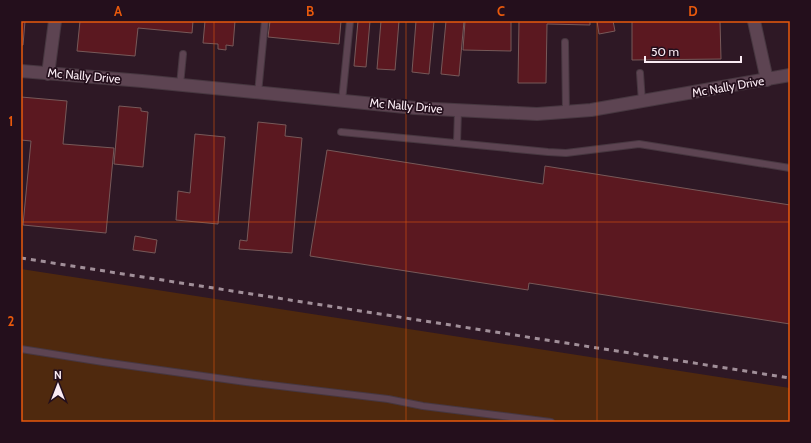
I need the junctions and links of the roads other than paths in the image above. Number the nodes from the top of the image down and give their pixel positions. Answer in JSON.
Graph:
{"nodes":[{"id":1,"x":55,"y":21,"type":"edge"},
{"id":2,"x":265,"y":21,"type":"edge"},
{"id":3,"x":350,"y":21,"type":"edge"},
{"id":4,"x":754,"y":21,"type":"edge"},
{"id":5,"x":565,"y":42,"type":"dead end"},
{"id":6,"x":183,"y":54,"type":"dead end"},
{"id":7,"x":21,"y":71,"type":"edge"},
{"id":8,"x":640,"y":73,"type":"dead end"},
{"id":9,"x":48,"y":74,"type":"junction"},
{"id":10,"x":790,"y":75,"type":"edge"},
{"id":11,"x":767,"y":80,"type":"junction"},
{"id":12,"x":180,"y":85,"type":"junction"},
{"id":13,"x":258,"y":93,"type":"junction"},
{"id":14,"x":342,"y":101,"type":"junction"},
{"id":15,"x":642,"y":102,"type":"junction"},
{"id":16,"x":458,"y":111,"type":"junction"},
{"id":17,"x":566,"y":113,"type":"junction"},
{"id":18,"x":341,"y":132,"type":"dead end"},
{"id":19,"x":457,"y":143,"type":"junction"},
{"id":20,"x":790,"y":168,"type":"edge"},
{"id":21,"x":21,"y":349,"type":"edge"},
{"id":22,"x":551,"y":422,"type":"edge"}],
"edges":[{"from":1,"to":9,"type":"street"},
{"from":2,"to":13,"type":"lane"},
{"from":3,"to":14,"type":"lane"},
{"from":4,"to":11,"type":"street"},
{"from":5,"to":17,"type":"lane"},
{"from":6,"to":12,"type":"lane"},
{"from":7,"to":9,"type":"street","name":"Mc Nally Drive"},
{"from":8,"to":15,"type":"lane"},
{"from":9,"to":12,"type":"street","name":"Mc Nally Drive"},
{"from":10,"to":11,"type":"street","name":"Mc Nally Drive"},
{"from":11,"to":15,"type":"street","name":"Mc Nally Drive"},
{"from":12,"to":13,"type":"street","name":"Mc Nally Drive"},
{"from":13,"to":14,"type":"street","name":"Mc Nally Drive"},
{"from":14,"to":16,"type":"street","name":"Mc Nally Drive"},
{"from":15,"to":17,"type":"street","name":"Mc Nally Drive"},
{"from":16,"to":17,"type":"street","name":"Mc Nally Drive"},
{"from":16,"to":19,"type":"lane"},
{"from":18,"to":19,"type":"lane"},
{"from":19,"to":20,"type":"lane"},
{"from":21,"to":22,"type":"lane"}]}
